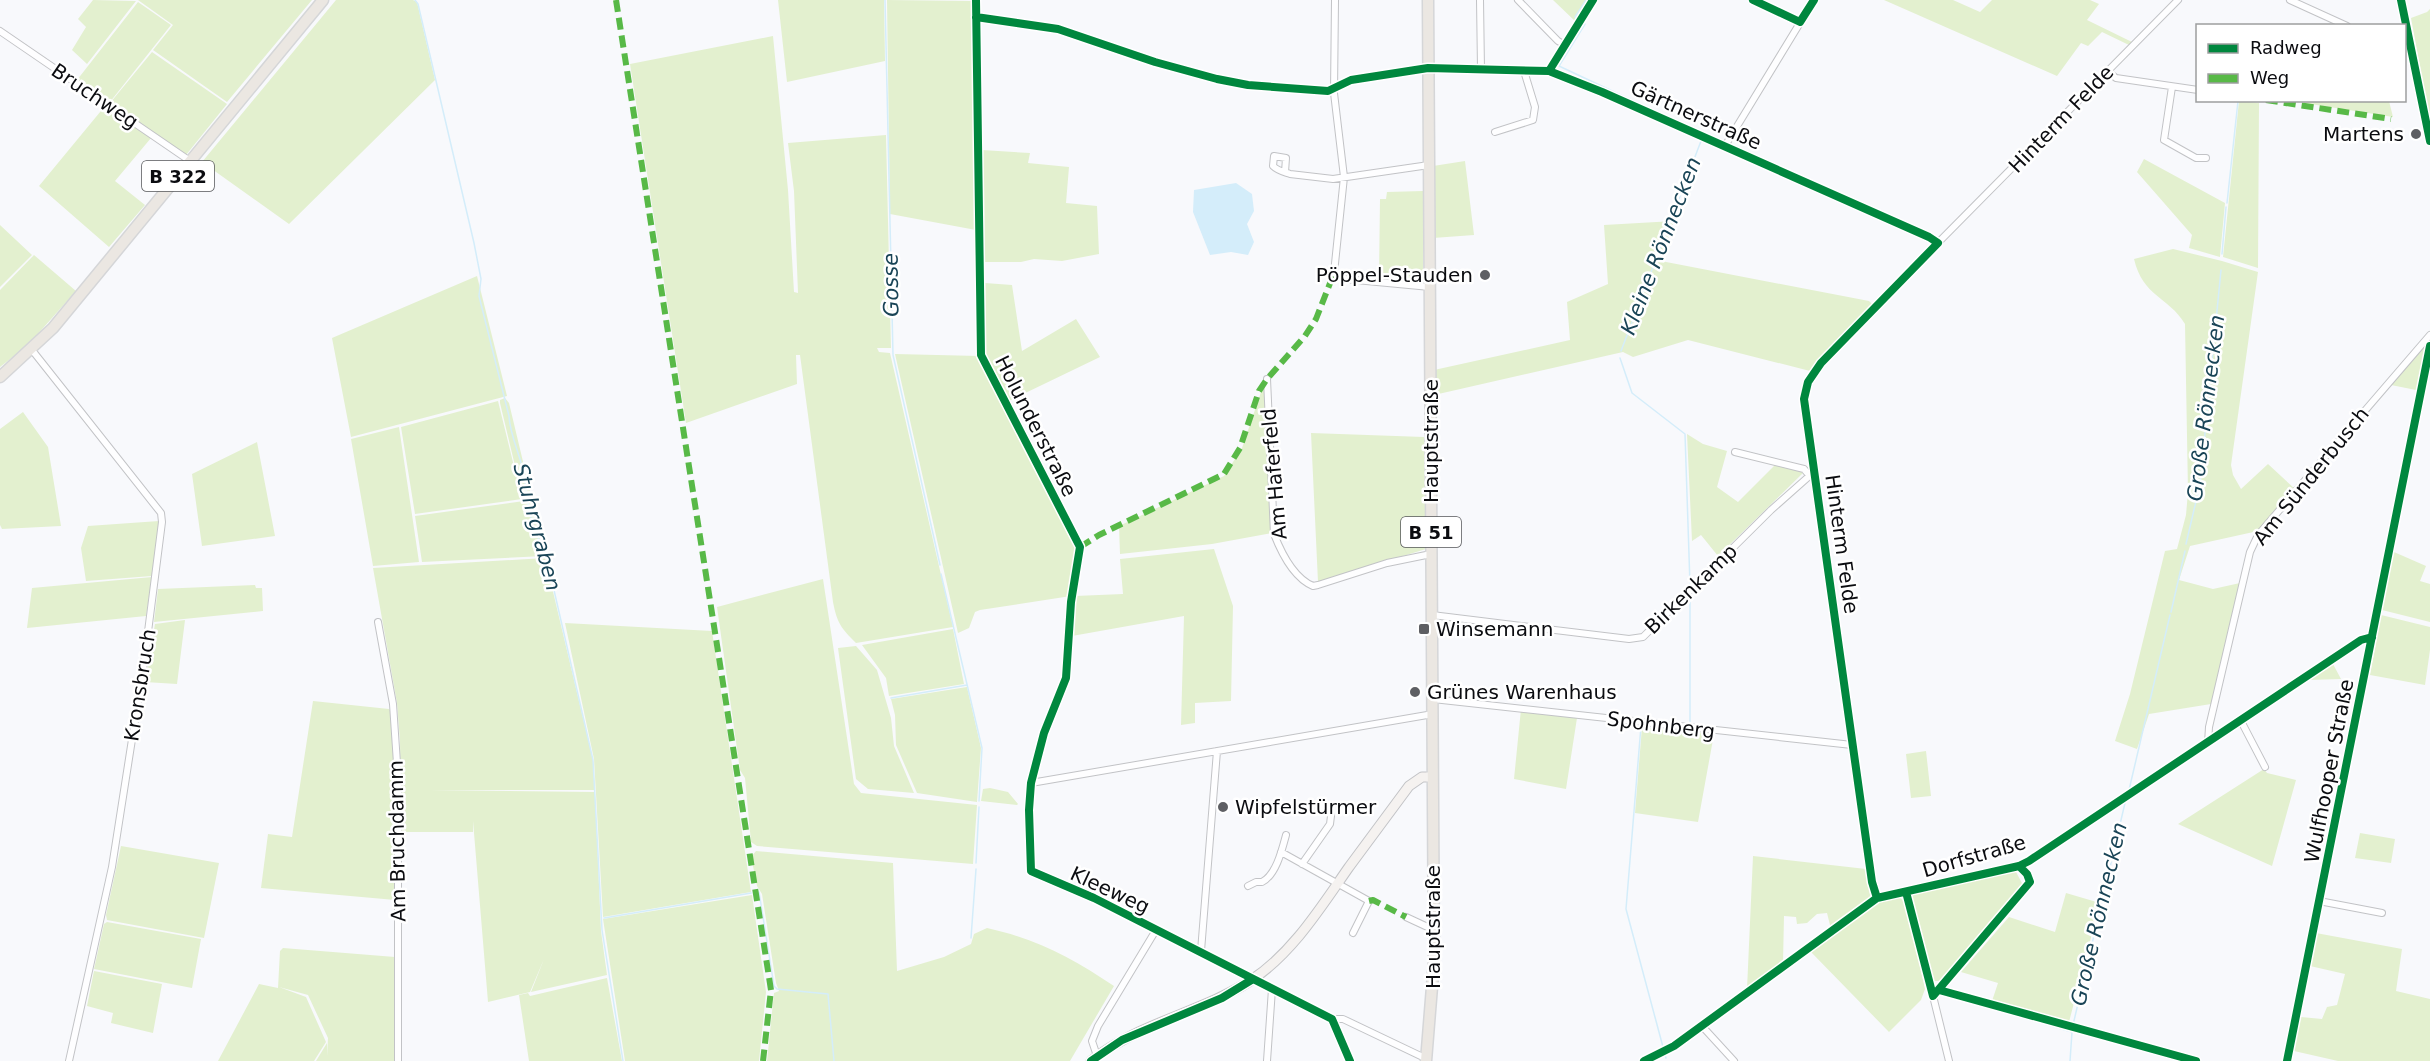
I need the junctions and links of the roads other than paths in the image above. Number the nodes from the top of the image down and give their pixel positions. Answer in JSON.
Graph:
{"nodes":[{"id":1,"x":323,"y":0,"type":"edge"},
{"id":2,"x":976,"y":0,"type":"edge"},
{"id":3,"x":1335,"y":0,"type":"edge"},
{"id":4,"x":1428,"y":0,"type":"edge"},
{"id":5,"x":1479,"y":0,"type":"edge"},
{"id":6,"x":1518,"y":0,"type":"edge"},
{"id":7,"x":1593,"y":0,"type":"edge"},
{"id":8,"x":1753,"y":0,"type":"edge"},
{"id":9,"x":1814,"y":0,"type":"edge"},
{"id":10,"x":2178,"y":0,"type":"edge"},
{"id":11,"x":2290,"y":0,"type":"edge"},
{"id":12,"x":2401,"y":0,"type":"edge"},
{"id":13,"x":1800,"y":22,"type":"junction"},
{"id":14,"x":2343,"y":24,"type":"edge"},
{"id":15,"x":2404,"y":24,"type":"edge"},
{"id":16,"x":0,"y":31,"type":"edge"},
{"id":17,"x":1565,"y":45,"type":"junction"},
{"id":18,"x":2408,"y":50,"type":"edge"},
{"id":19,"x":1428,"y":68,"type":"junction"},
{"id":20,"x":1481,"y":69,"type":"junction"},
{"id":21,"x":1524,"y":71,"type":"junction"},
{"id":22,"x":1549,"y":71,"type":"junction"},
{"id":23,"x":2107,"y":71,"type":"junction"},
{"id":24,"x":1217,"y":79,"type":"dead end"},
{"id":25,"x":2172,"y":87,"type":"junction"},
{"id":26,"x":1334,"y":89,"type":"junction"},
{"id":27,"x":2196,"y":90,"type":"edge"},
{"id":28,"x":1495,"y":132,"type":"dead end"},
{"id":29,"x":2430,"y":141,"type":"edge"},
{"id":30,"x":1725,"y":146,"type":"junction"},
{"id":31,"x":2206,"y":158,"type":"dead end"},
{"id":32,"x":190,"y":161,"type":"junction"},
{"id":33,"x":1429,"y":165,"type":"junction"},
{"id":34,"x":1285,"y":172,"type":"dead end"},
{"id":35,"x":1344,"y":177,"type":"junction"},
{"id":36,"x":1938,"y":243,"type":"junction"},
{"id":37,"x":1430,"y":287,"type":"junction"},
{"id":38,"x":2430,"y":335,"type":"edge"},
{"id":39,"x":2430,"y":346,"type":"edge"},
{"id":40,"x":32,"y":350,"type":"junction"},
{"id":41,"x":0,"y":377,"type":"edge"},
{"id":42,"x":1267,"y":379,"type":"dead end"},
{"id":43,"x":1734,"y":452,"type":"dead end"},
{"id":44,"x":1812,"y":473,"type":"junction"},
{"id":45,"x":1431,"y":554,"type":"junction"},
{"id":46,"x":1432,"y":615,"type":"junction"},
{"id":47,"x":378,"y":622,"type":"dead end"},
{"id":48,"x":2372,"y":637,"type":"junction"},
{"id":49,"x":1433,"y":699,"type":"junction"},
{"id":50,"x":1433,"y":714,"type":"junction"},
{"id":51,"x":2241,"y":720,"type":"junction"},
{"id":52,"x":2208,"y":743,"type":"junction"},
{"id":53,"x":1852,"y":745,"type":"junction"},
{"id":54,"x":1216,"y":751,"type":"junction"},
{"id":55,"x":2265,"y":767,"type":"dead end"},
{"id":56,"x":1432,"y":777,"type":"junction"},
{"id":57,"x":1031,"y":783,"type":"junction"},
{"id":58,"x":1331,"y":816,"type":"dead end"},
{"id":59,"x":1286,"y":835,"type":"dead end"},
{"id":60,"x":1281,"y":852,"type":"junction"},
{"id":61,"x":1302,"y":864,"type":"junction"},
{"id":62,"x":1337,"y":884,"type":"junction"},
{"id":63,"x":1248,"y":886,"type":"dead end"},
{"id":64,"x":1906,"y":892,"type":"junction"},
{"id":65,"x":1878,"y":898,"type":"junction"},
{"id":66,"x":2319,"y":901,"type":"junction"},
{"id":67,"x":2382,"y":913,"type":"dead end"},
{"id":68,"x":1406,"y":917,"type":"dead end"},
{"id":69,"x":1156,"y":930,"type":"junction"},
{"id":70,"x":1434,"y":930,"type":"junction"},
{"id":71,"x":1353,"y":933,"type":"dead end"},
{"id":72,"x":1201,"y":951,"type":"junction"},
{"id":73,"x":1253,"y":979,"type":"junction"},
{"id":74,"x":1272,"y":989,"type":"junction"},
{"id":75,"x":1933,"y":996,"type":"junction"},
{"id":76,"x":1967,"y":998,"type":"dead end"},
{"id":77,"x":1332,"y":1018,"type":"junction"},
{"id":78,"x":1701,"y":1025,"type":"junction"},
{"id":79,"x":1094,"y":1059,"type":"edge"},
{"id":80,"x":1427,"y":1060,"type":"edge"},
{"id":81,"x":69,"y":1061,"type":"edge"},
{"id":82,"x":398,"y":1061,"type":"edge"},
{"id":83,"x":1267,"y":1061,"type":"edge"},
{"id":84,"x":1350,"y":1061,"type":"edge"},
{"id":85,"x":1644,"y":1061,"type":"edge"},
{"id":86,"x":1734,"y":1061,"type":"edge"},
{"id":87,"x":1949,"y":1061,"type":"edge"},
{"id":88,"x":2287,"y":1061,"type":"edge"}],
"edges":[{"from":1,"to":32,"type":"main road","number":"B 322"},
{"from":2,"to":57,"type":"street","name":"Holunderstraße"},
{"from":3,"to":26,"type":"street"},
{"from":4,"to":19,"type":"main road","name":"Hauptstraße","number":"B 51"},
{"from":5,"to":20,"type":"street"},
{"from":6,"to":17,"type":"street"},
{"from":7,"to":17,"type":"street"},
{"from":8,"to":13,"type":"street"},
{"from":9,"to":13,"type":"street"},
{"from":10,"to":23,"type":"street","name":"Hinterm Felde"},
{"from":11,"to":14,"type":"street"},
{"from":12,"to":15,"type":"street"},
{"from":13,"to":30,"type":"street"},
{"from":16,"to":32,"type":"street","name":"Bruchweg"},
{"from":17,"to":22,"type":"street"},
{"from":18,"to":29,"type":"street"},
{"from":19,"to":20,"type":"street","name":"Gärtnerstraße"},
{"from":19,"to":26,"type":"street","name":"Gärtnerstraße"},
{"from":19,"to":33,"type":"main road","name":"Hauptstraße","number":"B 51"},
{"from":20,"to":21,"type":"street","name":"Gärtnerstraße"},
{"from":21,"to":22,"type":"street","name":"Gärtnerstraße"},
{"from":21,"to":28,"type":"street"},
{"from":22,"to":30,"type":"street","name":"Gärtnerstraße"},
{"from":23,"to":25,"type":"street"},
{"from":23,"to":36,"type":"street","name":"Hinterm Felde"},
{"from":24,"to":26,"type":"street"},
{"from":25,"to":27,"type":"street"},
{"from":25,"to":31,"type":"street"},
{"from":26,"to":35,"type":"street"},
{"from":30,"to":36,"type":"street","name":"Gärtnerstraße"},
{"from":32,"to":40,"type":"main road","number":"B 322"},
{"from":33,"to":35,"type":"street"},
{"from":33,"to":37,"type":"main road","name":"Hauptstraße","number":"B 51"},
{"from":34,"to":35,"type":"street"},
{"from":35,"to":37,"type":"street"},
{"from":36,"to":44,"type":"street","name":"Hinterm Felde"},
{"from":37,"to":45,"type":"main road","name":"Hauptstraße","number":"B 51"},
{"from":38,"to":52,"type":"street","name":"Am Sünderbusch"},
{"from":39,"to":48,"type":"street","name":"Wulfhooper Straße"},
{"from":40,"to":41,"type":"main road","number":"B 322"},
{"from":40,"to":81,"type":"street","name":"Kronsbruch"},
{"from":42,"to":45,"type":"street","name":"Am Haferfeld"},
{"from":43,"to":44,"type":"street"},
{"from":44,"to":46,"type":"street","name":"Birkenkamp"},
{"from":44,"to":53,"type":"street","name":"Hinterm Felde"},
{"from":45,"to":46,"type":"main road","name":"Hauptstraße","number":"B 51"},
{"from":46,"to":49,"type":"main road","name":"Hauptstraße","number":"B 51"},
{"from":47,"to":82,"type":"street","name":"Am Bruchdamm"},
{"from":48,"to":51,"type":"street","name":"Dorfstraße"},
{"from":48,"to":66,"type":"street","name":"Wulfhooper Straße"},
{"from":49,"to":50,"type":"main road","name":"Hauptstraße","number":"B 51"},
{"from":49,"to":53,"type":"street","name":"Spohnberg"},
{"from":50,"to":54,"type":"street"},
{"from":50,"to":56,"type":"main road","name":"Hauptstraße","number":"B 51"},
{"from":51,"to":52,"type":"street","name":"Dorfstraße"},
{"from":51,"to":55,"type":"street"},
{"from":52,"to":64,"type":"street","name":"Dorfstraße"},
{"from":53,"to":65,"type":"street","name":"Hinterm Felde"},
{"from":54,"to":57,"type":"street"},
{"from":54,"to":72,"type":"street"},
{"from":56,"to":62,"type":"street"},
{"from":56,"to":70,"type":"main road","name":"Hauptstraße","number":"B 51"},
{"from":57,"to":69,"type":"street","name":"Kleeweg"},
{"from":58,"to":61,"type":"street"},
{"from":59,"to":60,"type":"street"},
{"from":60,"to":61,"type":"street"},
{"from":60,"to":63,"type":"street"},
{"from":61,"to":62,"type":"street"},
{"from":62,"to":71,"type":"street"},
{"from":62,"to":73,"type":"street"},
{"from":64,"to":65,"type":"street","name":"Dorfstraße"},
{"from":64,"to":75,"type":"street"},
{"from":65,"to":78,"type":"street","name":"Dorfstraße"},
{"from":66,"to":67,"type":"street"},
{"from":66,"to":88,"type":"street","name":"Wulfhooper Straße"},
{"from":68,"to":70,"type":"street"},
{"from":69,"to":72,"type":"street","name":"Kleeweg"},
{"from":69,"to":79,"type":"street"},
{"from":70,"to":80,"type":"main road","name":"Hauptstraße","number":"B 51"},
{"from":72,"to":73,"type":"street","name":"Kleeweg"},
{"from":73,"to":74,"type":"street","name":"Kleeweg"},
{"from":73,"to":79,"type":"street"},
{"from":74,"to":77,"type":"street","name":"Kleeweg"},
{"from":74,"to":83,"type":"street"},
{"from":75,"to":76,"type":"street"},
{"from":75,"to":87,"type":"street"},
{"from":77,"to":80,"type":"street","name":"Kleeweg"},
{"from":77,"to":84,"type":"street"},
{"from":78,"to":85,"type":"street","name":"Dorfstraße"},
{"from":78,"to":86,"type":"street"}]}
